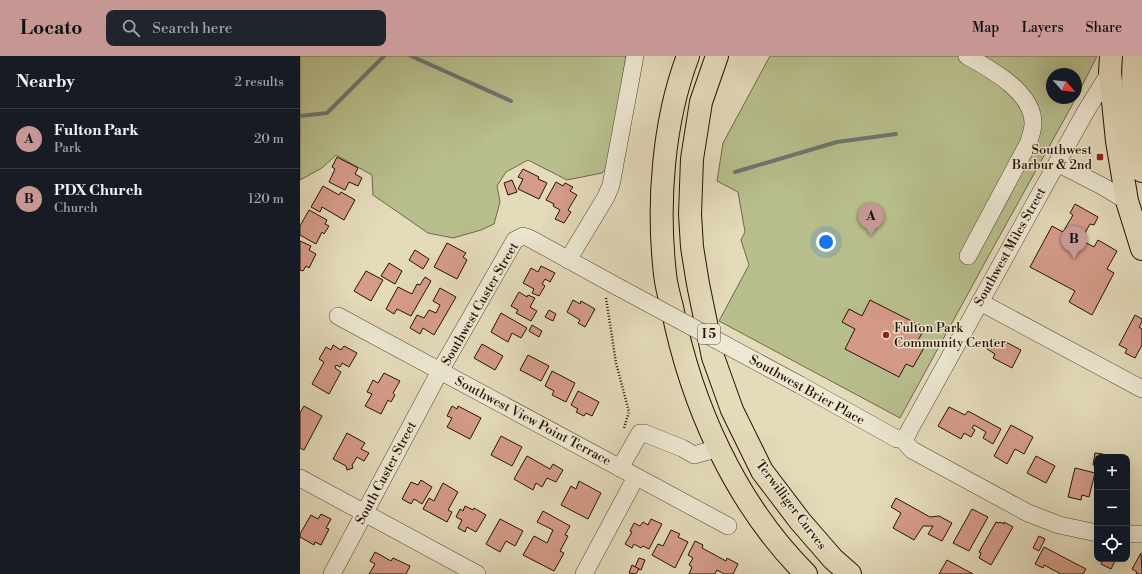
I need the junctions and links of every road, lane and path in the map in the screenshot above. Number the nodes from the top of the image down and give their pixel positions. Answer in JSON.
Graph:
{"nodes":[{"id":1,"x":635,"y":56,"type":"edge"},
{"id":2,"x":688,"y":56,"type":"edge"},
{"id":3,"x":717,"y":56,"type":"edge"},
{"id":4,"x":967,"y":56,"type":"edge"},
{"id":5,"x":1134,"y":56,"type":"edge"},
{"id":6,"x":1113,"y":61,"type":"edge"},
{"id":7,"x":1057,"y":163,"type":"junction"},
{"id":8,"x":1142,"y":171,"type":"edge"},
{"id":9,"x":1127,"y":201,"type":"junction"},
{"id":10,"x":1142,"y":218,"type":"edge"},
{"id":11,"x":519,"y":237,"type":"joint"},
{"id":12,"x":1142,"y":249,"type":"edge"},
{"id":13,"x":968,"y":256,"type":"dead end"},
{"id":14,"x":568,"y":260,"type":"junction"},
{"id":15,"x":611,"y":283,"type":"junction"},
{"id":16,"x":980,"y":302,"type":"junction"},
{"id":17,"x":338,"y":316,"type":"dead end"},
{"id":18,"x":440,"y":371,"type":"junction"},
{"id":19,"x":1142,"y":390,"type":"edge"},
{"id":20,"x":624,"y":429,"type":"dead end"},
{"id":21,"x":902,"y":439,"type":"junction"},
{"id":22,"x":719,"y":448,"type":"junction"},
{"id":23,"x":620,"y":468,"type":"junction"},
{"id":24,"x":636,"y":477,"type":"junction"},
{"id":25,"x":300,"y":478,"type":"edge"},
{"id":26,"x":364,"y":514,"type":"junction"},
{"id":27,"x":728,"y":526,"type":"dead end"},
{"id":28,"x":1094,"y":532,"type":"edge"},
{"id":29,"x":1130,"y":534,"type":"edge"},
{"id":30,"x":1142,"y":534,"type":"edge"},
{"id":31,"x":332,"y":574,"type":"edge"},
{"id":32,"x":477,"y":574,"type":"edge"},
{"id":33,"x":584,"y":574,"type":"edge"},
{"id":34,"x":806,"y":574,"type":"edge"},
{"id":35,"x":850,"y":574,"type":"edge"}],
"edges":[{"from":1,"to":14,"type":"street"},
{"from":2,"to":22,"type":"main road","number":"I 5"},
{"from":3,"to":35,"type":"main road","name":"Terwilliger Curves","number":"I 5"},
{"from":4,"to":13,"type":"street"},
{"from":5,"to":8,"type":"main road"},
{"from":6,"to":7,"type":"street","name":"Southwest Miles Street"},
{"from":6,"to":9,"type":"main road"},
{"from":7,"to":9,"type":"street"},
{"from":7,"to":16,"type":"street","name":"Southwest Miles Street"},
{"from":9,"to":10,"type":"main road"},
{"from":9,"to":12,"type":"main road"},
{"from":11,"to":14,"type":"street","name":"Southwest Brier Place"},
{"from":11,"to":18,"type":"street","name":"Southwest Custer Street"},
{"from":14,"to":15,"type":"street","name":"Southwest Brier Place"},
{"from":15,"to":20,"type":"path"},
{"from":15,"to":21,"type":"street","name":"Southwest Brier Place","bridge":true},
{"from":16,"to":19,"type":"street"},
{"from":16,"to":21,"type":"street","name":"Southwest Miles Street"},
{"from":17,"to":18,"type":"street","name":"Southwest View Point Terrace"},
{"from":18,"to":23,"type":"street","name":"Southwest View Point Terrace"},
{"from":18,"to":26,"type":"street","name":"South Custer Street"},
{"from":21,"to":28,"type":"street","name":"Southwest Brier Place"},
{"from":22,"to":23,"type":"street"},
{"from":22,"to":34,"type":"main road","number":"I 5"},
{"from":23,"to":24,"type":"street","name":"Southwest View Point Terrace"},
{"from":24,"to":27,"type":"street","name":"Southwest View Point Terrace"},
{"from":24,"to":33,"type":"street"},
{"from":25,"to":26,"type":"street"},
{"from":26,"to":31,"type":"street","name":"South Custer Street"},
{"from":26,"to":32,"type":"street"},
{"from":29,"to":30,"type":"street"}]}
